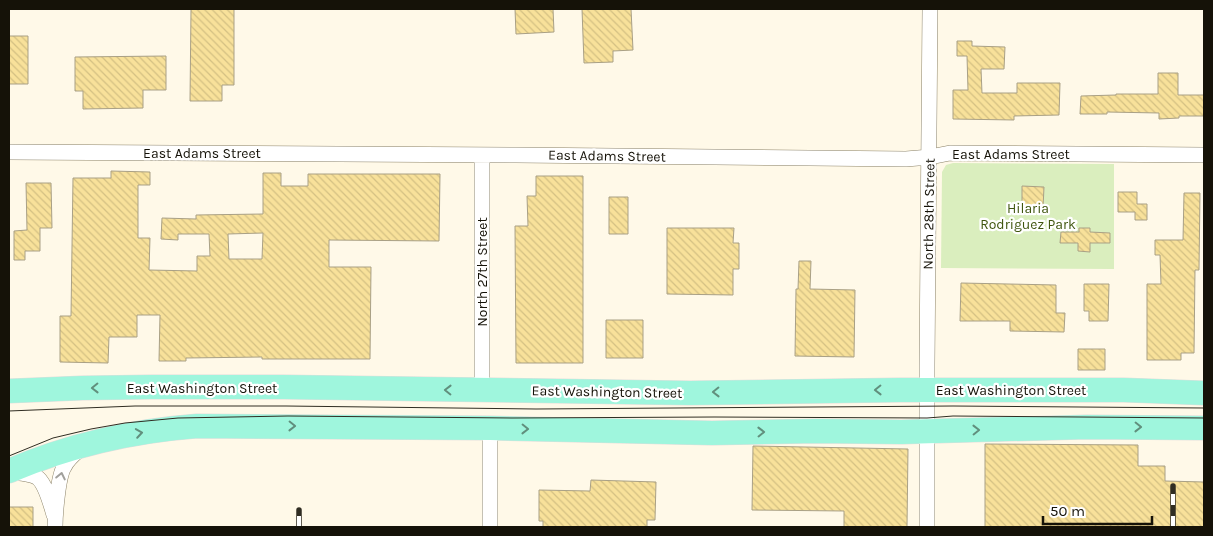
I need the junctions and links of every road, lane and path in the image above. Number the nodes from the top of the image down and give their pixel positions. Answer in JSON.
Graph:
{"nodes":[{"id":1,"x":930,"y":9,"type":"edge"},
{"id":2,"x":9,"y":152,"type":"edge"},
{"id":3,"x":482,"y":155,"type":"junction"},
{"id":4,"x":1204,"y":155,"type":"edge"},
{"id":5,"x":930,"y":157,"type":"junction"},
{"id":6,"x":482,"y":390,"type":"junction"},
{"id":7,"x":927,"y":390,"type":"junction"},
{"id":8,"x":9,"y":392,"type":"edge"},
{"id":9,"x":1204,"y":393,"type":"edge"},
{"id":10,"x":927,"y":425,"type":"junction"},
{"id":11,"x":490,"y":428,"type":"junction"},
{"id":12,"x":1204,"y":428,"type":"edge"},
{"id":13,"x":86,"y":444,"type":"junction"},
{"id":14,"x":9,"y":472,"type":"edge"},
{"id":15,"x":55,"y":522,"type":"edge"},
{"id":16,"x":490,"y":527,"type":"edge"},
{"id":17,"x":927,"y":527,"type":"edge"}],
"edges":[{"from":1,"to":5,"type":"street","name":"North 28th Street"},
{"from":2,"to":3,"type":"street","name":"East Adams Street"},
{"from":3,"to":5,"type":"street","name":"East Adams Street"},
{"from":3,"to":6,"type":"street","name":"North 27th Street"},
{"from":4,"to":5,"type":"street","name":"East Adams Street"},
{"from":5,"to":7,"type":"street","name":"North 28th Street"},
{"from":7,"to":6,"type":"main road","name":"East Washington Street","one_way":true},
{"from":6,"to":8,"type":"main road","name":"East Washington Street","one_way":true},
{"from":7,"to":9,"type":"main road","name":"East Washington Street"},
{"from":7,"to":10,"type":"street","name":"North 28th Street"},
{"from":11,"to":10,"type":"main road","one_way":true},
{"from":10,"to":12,"type":"main road","one_way":true},
{"from":10,"to":17,"type":"street","name":"North 28th Street"},
{"from":13,"to":11,"type":"main road","one_way":true},
{"from":11,"to":16,"type":"street"},
{"from":13,"to":14,"type":"main road"},
{"from":15,"to":13,"type":"street","one_way":true},
{"from":14,"to":15,"type":"street"}]}
